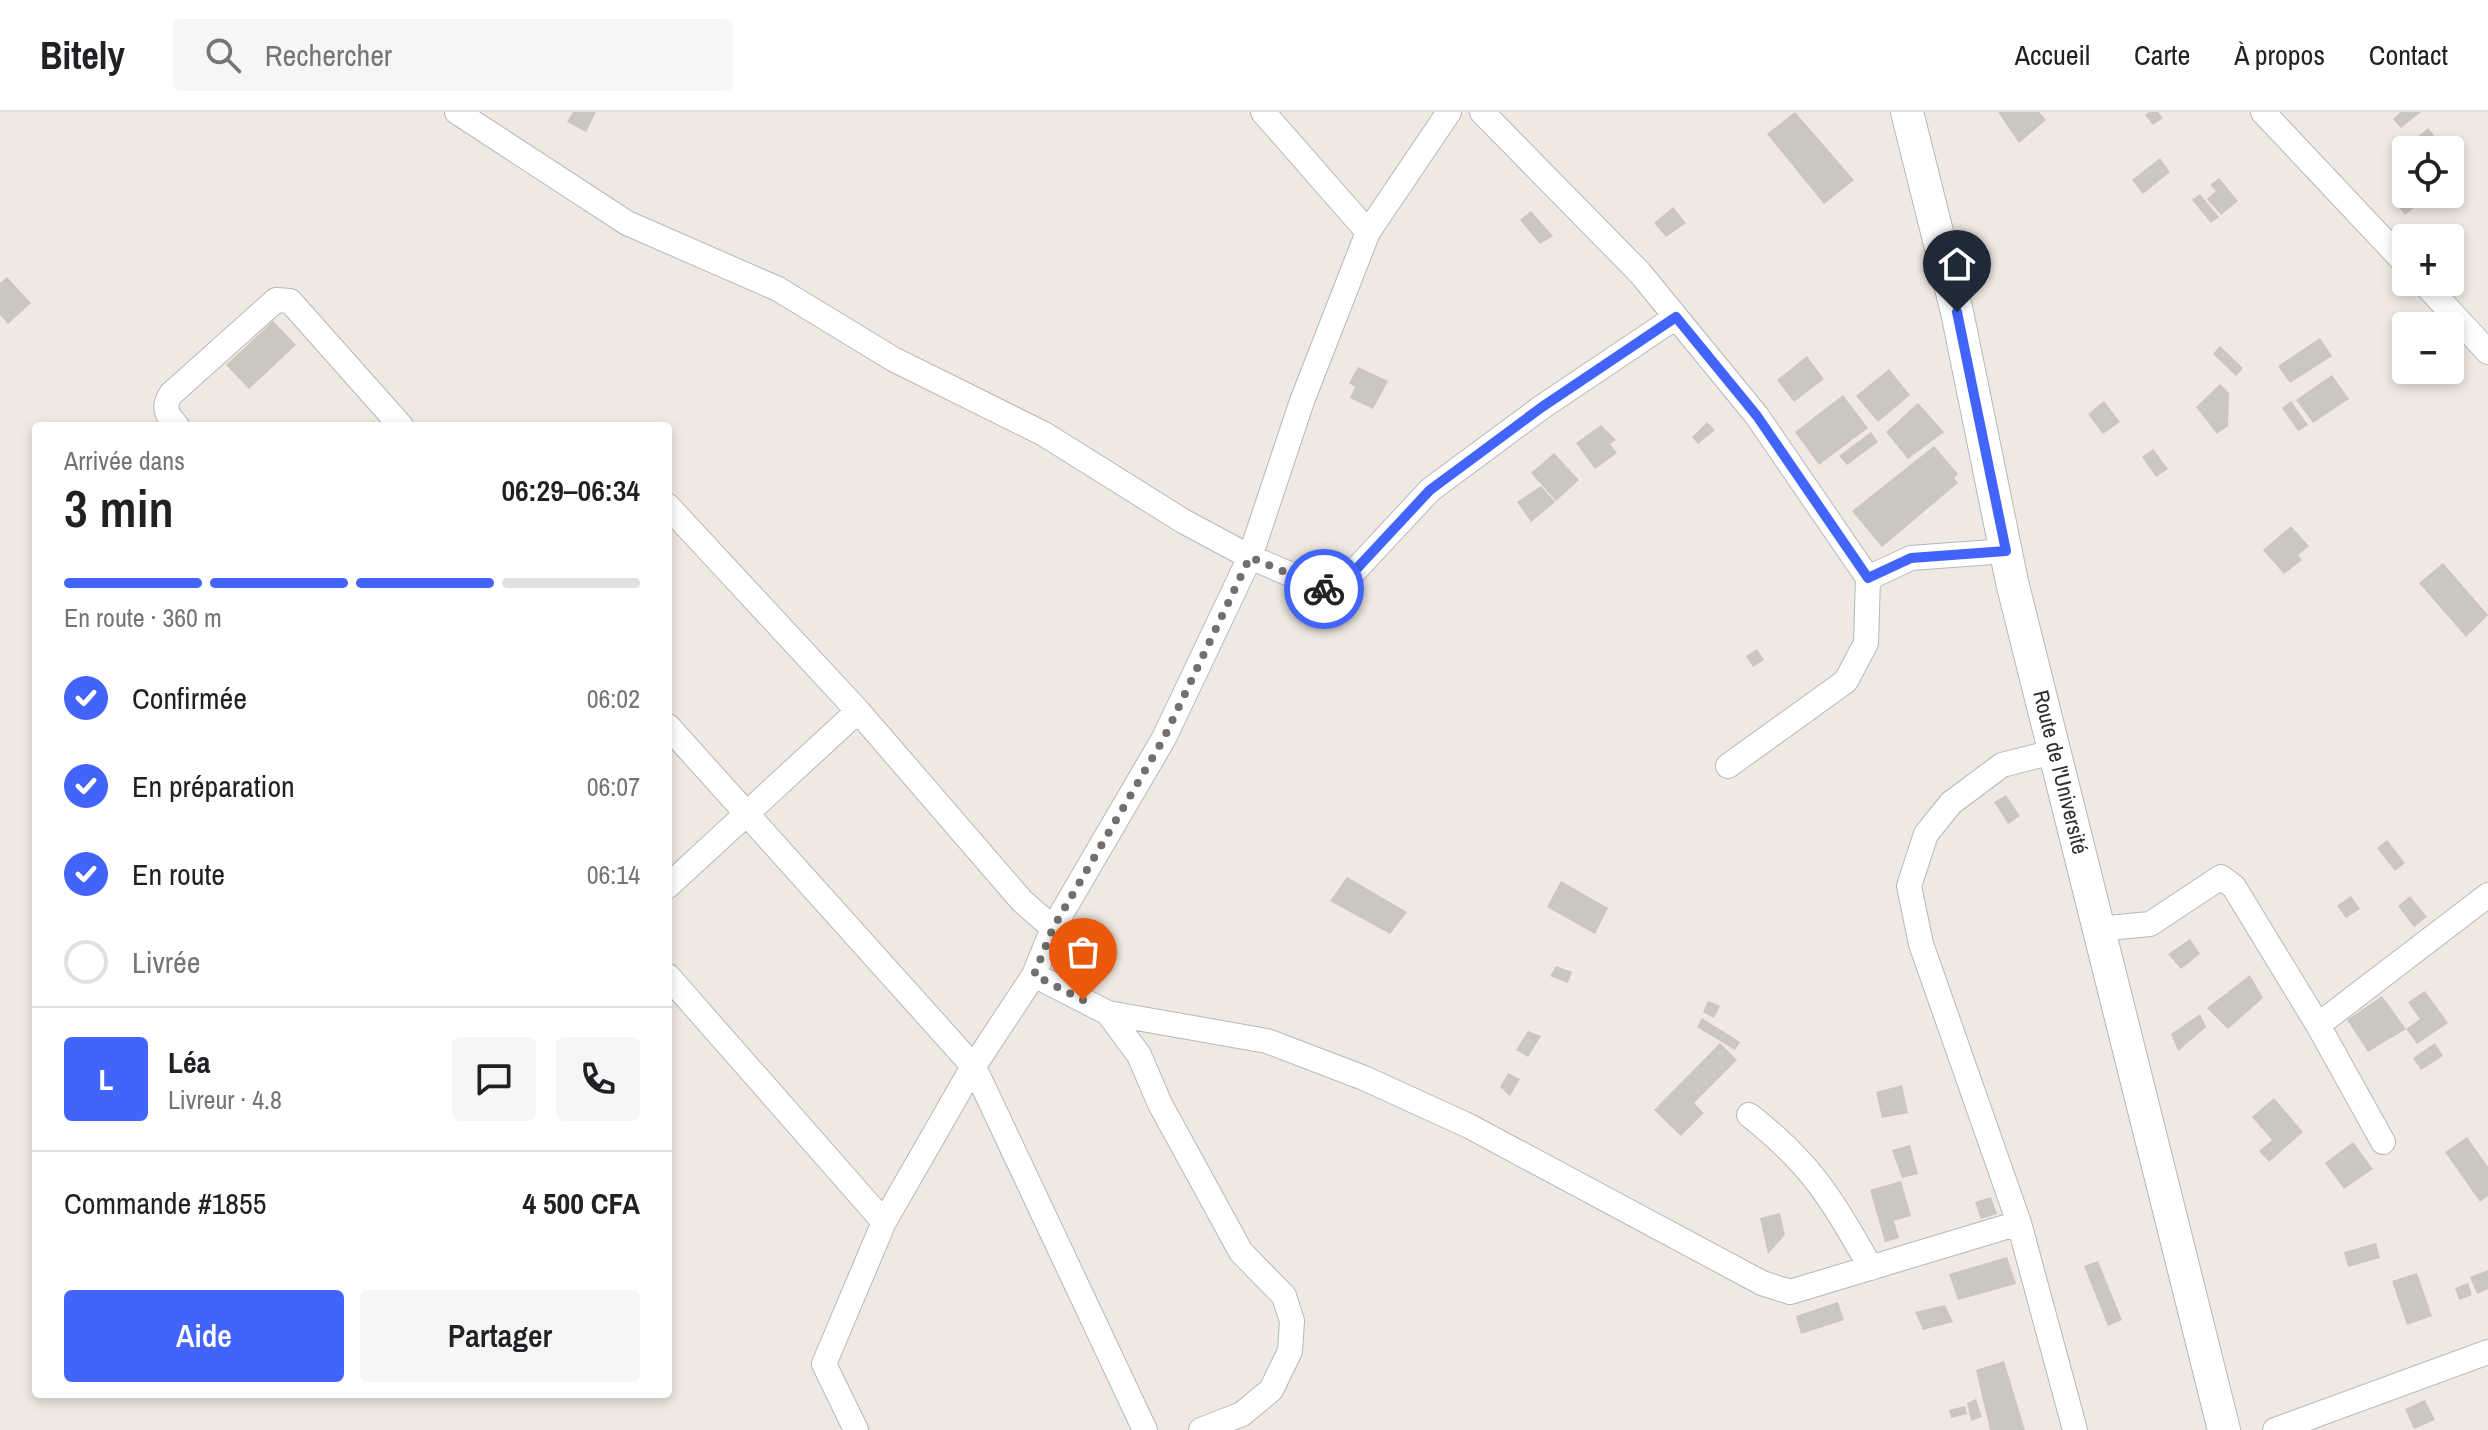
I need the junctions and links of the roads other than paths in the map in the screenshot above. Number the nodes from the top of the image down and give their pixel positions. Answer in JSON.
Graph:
{"nodes":[{"id":1,"x":457,"y":112,"type":"edge"},
{"id":2,"x":1263,"y":112,"type":"edge"},
{"id":3,"x":1449,"y":112,"type":"edge"},
{"id":4,"x":1482,"y":112,"type":"edge"},
{"id":5,"x":1907,"y":112,"type":"edge"},
{"id":6,"x":2263,"y":112,"type":"edge"},
{"id":7,"x":1368,"y":232,"type":"junction"},
{"id":8,"x":2392,"y":249,"type":"edge"},
{"id":9,"x":2436,"y":296,"type":"edge"},
{"id":10,"x":1676,"y":317,"type":"junction"},
{"id":11,"x":2488,"y":352,"type":"edge"},
{"id":12,"x":173,"y":422,"type":"edge"},
{"id":13,"x":397,"y":422,"type":"edge"},
{"id":14,"x":672,"y":510,"type":"edge"},
{"id":15,"x":2006,"y":551,"type":"junction"},
{"id":16,"x":1250,"y":557,"type":"junction"},
{"id":17,"x":1868,"y":578,"type":"junction"},
{"id":18,"x":858,"y":711,"type":"junction"},
{"id":19,"x":672,"y":730,"type":"edge"},
{"id":20,"x":2057,"y":751,"type":"junction"},
{"id":21,"x":1728,"y":766,"type":"dead end"},
{"id":22,"x":745,"y":812,"type":"junction"},
{"id":23,"x":672,"y":882,"type":"edge"},
{"id":24,"x":2488,"y":895,"type":"edge"},
{"id":25,"x":1053,"y":928,"type":"junction"},
{"id":26,"x":2098,"y":929,"type":"junction"},
{"id":27,"x":1034,"y":975,"type":"junction"},
{"id":28,"x":672,"y":981,"type":"edge"},
{"id":29,"x":1108,"y":1013,"type":"junction"},
{"id":30,"x":2318,"y":1025,"type":"junction"},
{"id":31,"x":974,"y":1067,"type":"junction"},
{"id":32,"x":1749,"y":1115,"type":"dead end"},
{"id":33,"x":2383,"y":1142,"type":"dead end"},
{"id":34,"x":884,"y":1222,"type":"junction"},
{"id":35,"x":2019,"y":1223,"type":"junction"},
{"id":36,"x":1871,"y":1268,"type":"junction"},
{"id":37,"x":2488,"y":1352,"type":"edge"},
{"id":38,"x":856,"y":1430,"type":"edge"},
{"id":39,"x":1145,"y":1430,"type":"edge"},
{"id":40,"x":1201,"y":1430,"type":"edge"},
{"id":41,"x":2075,"y":1430,"type":"edge"},
{"id":42,"x":2224,"y":1430,"type":"edge"},
{"id":43,"x":2275,"y":1430,"type":"edge"}],
"edges":[{"from":1,"to":16,"type":"street"},
{"from":2,"to":7,"type":"street"},
{"from":3,"to":7,"type":"street"},
{"from":4,"to":10,"type":"street"},
{"from":5,"to":15,"type":"street","name":"Route de l'Université"},
{"from":6,"to":8,"type":"street"},
{"from":7,"to":16,"type":"street"},
{"from":9,"to":11,"type":"street"},
{"from":10,"to":16,"type":"street"},
{"from":10,"to":17,"type":"street"},
{"from":12,"to":13,"type":"street"},
{"from":14,"to":18,"type":"street"},
{"from":15,"to":17,"type":"street"},
{"from":15,"to":20,"type":"street","name":"Route de l'Université"},
{"from":16,"to":25,"type":"street"},
{"from":17,"to":21,"type":"street"},
{"from":18,"to":22,"type":"street"},
{"from":18,"to":25,"type":"street"},
{"from":19,"to":22,"type":"street"},
{"from":20,"to":26,"type":"street","name":"Route de l'Université"},
{"from":20,"to":35,"type":"street"},
{"from":22,"to":23,"type":"street"},
{"from":22,"to":31,"type":"street"},
{"from":24,"to":30,"type":"street"},
{"from":25,"to":27,"type":"street"},
{"from":26,"to":30,"type":"street"},
{"from":26,"to":42,"type":"street","name":"Route de l'Université"},
{"from":27,"to":29,"type":"street"},
{"from":27,"to":31,"type":"street"},
{"from":28,"to":34,"type":"street"},
{"from":29,"to":36,"type":"street"},
{"from":29,"to":40,"type":"street"},
{"from":30,"to":33,"type":"street"},
{"from":31,"to":34,"type":"street"},
{"from":31,"to":39,"type":"street"},
{"from":32,"to":36,"type":"street"},
{"from":34,"to":38,"type":"street"},
{"from":35,"to":36,"type":"street"},
{"from":35,"to":41,"type":"street"},
{"from":37,"to":43,"type":"street"}]}
